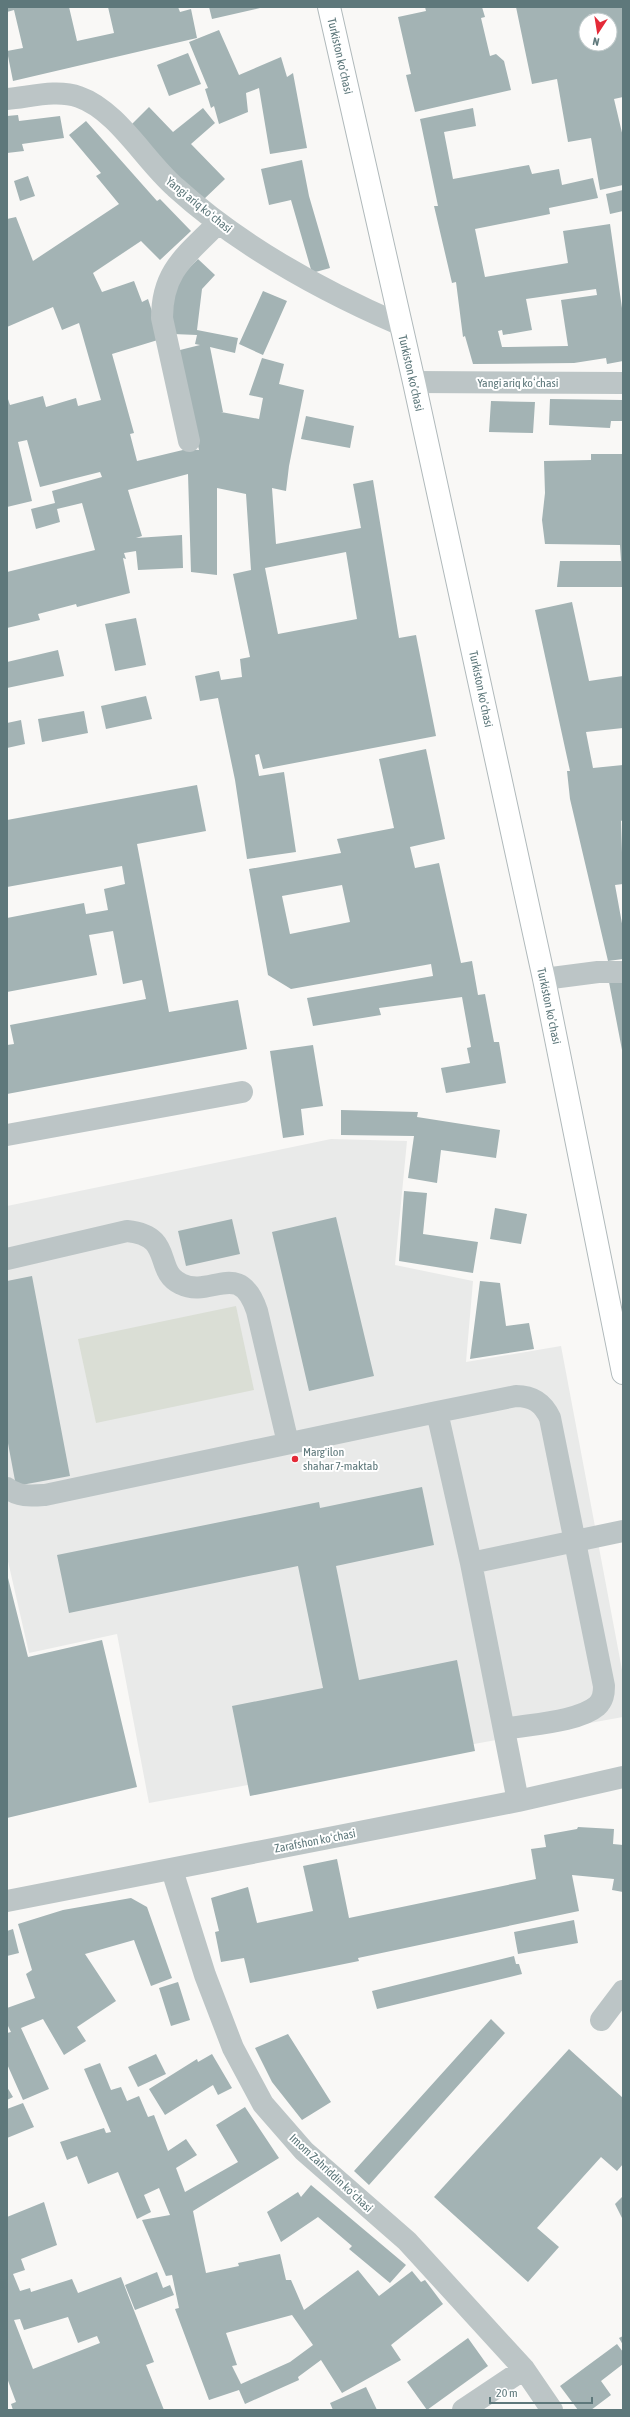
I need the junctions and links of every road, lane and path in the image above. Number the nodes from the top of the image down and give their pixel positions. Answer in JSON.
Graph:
{"nodes":[{"id":1,"x":329,"y":7,"type":"edge"},
{"id":2,"x":7,"y":99,"type":"edge"},
{"id":3,"x":218,"y":223,"type":"junction"},
{"id":4,"x":401,"y":325,"type":"junction"},
{"id":5,"x":414,"y":382,"type":"junction"},
{"id":6,"x":623,"y":383,"type":"edge"},
{"id":7,"x":189,"y":441,"type":"dead end"},
{"id":8,"x":623,"y":972,"type":"edge"},
{"id":9,"x":544,"y":979,"type":"junction"},
{"id":10,"x":242,"y":1092,"type":"dead end"},
{"id":11,"x":7,"y":1135,"type":"edge"},
{"id":12,"x":7,"y":1259,"type":"edge"},
{"id":13,"x":623,"y":1373,"type":"edge"},
{"id":14,"x":437,"y":1412,"type":"junction"},
{"id":15,"x":288,"y":1443,"type":"junction"},
{"id":16,"x":7,"y":1488,"type":"edge"},
{"id":17,"x":623,"y":1531,"type":"edge"},
{"id":18,"x":576,"y":1540,"type":"junction"},
{"id":19,"x":471,"y":1563,"type":"junction"},
{"id":20,"x":505,"y":1729,"type":"junction"},
{"id":21,"x":623,"y":1777,"type":"edge"},
{"id":22,"x":518,"y":1801,"type":"junction"},
{"id":23,"x":172,"y":1870,"type":"junction"},
{"id":24,"x":7,"y":1901,"type":"edge"},
{"id":25,"x":623,"y":1991,"type":"edge"},
{"id":26,"x":601,"y":2020,"type":"dead end"},
{"id":27,"x":524,"y":2369,"type":"junction"},
{"id":28,"x":463,"y":2410,"type":"edge"},
{"id":29,"x":552,"y":2410,"type":"edge"}],
"edges":[{"from":1,"to":4,"type":"main road","name":"Turkiston ko’chasi"},
{"from":2,"to":3,"type":"street","name":"Yangi ariq koʻchasi"},
{"from":3,"to":4,"type":"street","name":"Yangi ariq koʻchasi"},
{"from":3,"to":7,"type":"street"},
{"from":4,"to":5,"type":"main road","name":"Turkiston ko’chasi"},
{"from":5,"to":6,"type":"street","name":"Yangi ariq koʻchasi"},
{"from":5,"to":9,"type":"main road","name":"Turkiston ko’chasi"},
{"from":8,"to":9,"type":"street"},
{"from":9,"to":13,"type":"main road","name":"Turkiston ko’chasi"},
{"from":10,"to":11,"type":"street"},
{"from":12,"to":15,"type":"street"},
{"from":14,"to":15,"type":"street"},
{"from":14,"to":18,"type":"street"},
{"from":14,"to":19,"type":"street"},
{"from":15,"to":16,"type":"street"},
{"from":17,"to":18,"type":"street"},
{"from":18,"to":19,"type":"street"},
{"from":18,"to":20,"type":"street"},
{"from":19,"to":20,"type":"street"},
{"from":20,"to":22,"type":"street"},
{"from":21,"to":22,"type":"street","name":"Zarafshon koʻchasi"},
{"from":22,"to":23,"type":"street","name":"Zarafshon koʻchasi"},
{"from":23,"to":24,"type":"street","name":"Zarafshon koʻchasi"},
{"from":23,"to":27,"type":"street","name":"Imom Zahriddin koʻchasi"},
{"from":25,"to":26,"type":"street"},
{"from":27,"to":28,"type":"street"},
{"from":27,"to":29,"type":"street","name":"Imom Zahriddin koʻchasi"}]}
